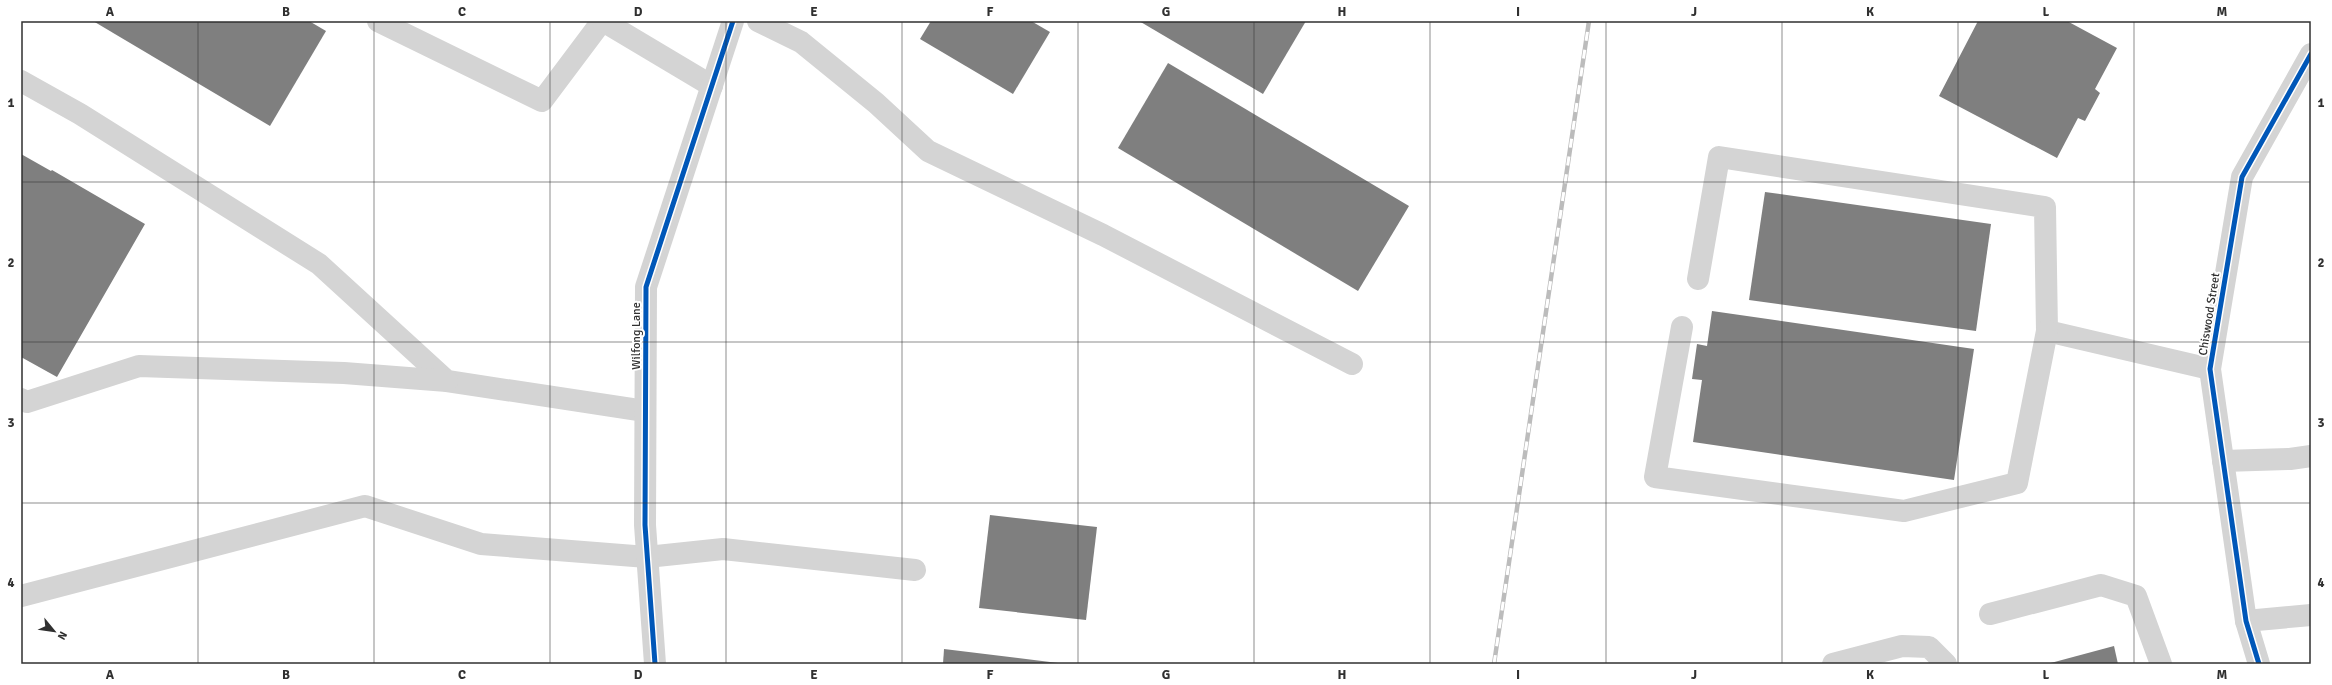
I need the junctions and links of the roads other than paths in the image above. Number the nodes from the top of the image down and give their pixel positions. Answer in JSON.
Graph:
{"nodes":[{"id":1,"x":378,"y":21,"type":"edge"},
{"id":2,"x":602,"y":21,"type":"edge"},
{"id":3,"x":733,"y":21,"type":"edge"},
{"id":4,"x":758,"y":21,"type":"edge"},
{"id":5,"x":2311,"y":54,"type":"edge"},
{"id":6,"x":21,"y":81,"type":"edge"},
{"id":7,"x":712,"y":86,"type":"junction"},
{"id":8,"x":1698,"y":279,"type":"dead end"},
{"id":9,"x":1682,"y":327,"type":"dead end"},
{"id":10,"x":2047,"y":331,"type":"junction"},
{"id":11,"x":1352,"y":364,"type":"dead end"},
{"id":12,"x":2210,"y":369,"type":"junction"},
{"id":13,"x":447,"y":381,"type":"junction"},
{"id":14,"x":24,"y":400,"type":"edge"},
{"id":15,"x":645,"y":411,"type":"junction"},
{"id":16,"x":2311,"y":456,"type":"edge"},
{"id":17,"x":2223,"y":461,"type":"junction"},
{"id":18,"x":647,"y":557,"type":"junction"},
{"id":19,"x":915,"y":570,"type":"dead end"},
{"id":20,"x":21,"y":596,"type":"edge"},
{"id":21,"x":1990,"y":614,"type":"dead end"},
{"id":22,"x":2311,"y":614,"type":"edge"},
{"id":23,"x":2246,"y":622,"type":"junction"},
{"id":24,"x":655,"y":664,"type":"edge"},
{"id":25,"x":1833,"y":664,"type":"edge"},
{"id":26,"x":1946,"y":664,"type":"edge"},
{"id":27,"x":2161,"y":664,"type":"edge"},
{"id":28,"x":2259,"y":664,"type":"edge"}],
"edges":[{"from":1,"to":2,"type":"street"},
{"from":2,"to":7,"type":"street"},
{"from":3,"to":7,"type":"street","name":"Wilfong Lane"},
{"from":4,"to":11,"type":"street"},
{"from":5,"to":12,"type":"street","name":"Chiswood Street"},
{"from":6,"to":13,"type":"street"},
{"from":7,"to":15,"type":"street","name":"Wilfong Lane"},
{"from":8,"to":10,"type":"street"},
{"from":9,"to":10,"type":"street"},
{"from":10,"to":12,"type":"street"},
{"from":12,"to":17,"type":"street","name":"Chiswood Street"},
{"from":13,"to":14,"type":"street"},
{"from":13,"to":15,"type":"street"},
{"from":15,"to":18,"type":"street","name":"Wilfong Lane"},
{"from":16,"to":17,"type":"street"},
{"from":17,"to":23,"type":"street","name":"Chiswood Street"},
{"from":18,"to":19,"type":"street"},
{"from":18,"to":20,"type":"street"},
{"from":18,"to":24,"type":"street","name":"Wilfong Lane"},
{"from":21,"to":27,"type":"street"},
{"from":22,"to":23,"type":"street"},
{"from":23,"to":28,"type":"street","name":"Chiswood Street"},
{"from":25,"to":26,"type":"street"}]}
